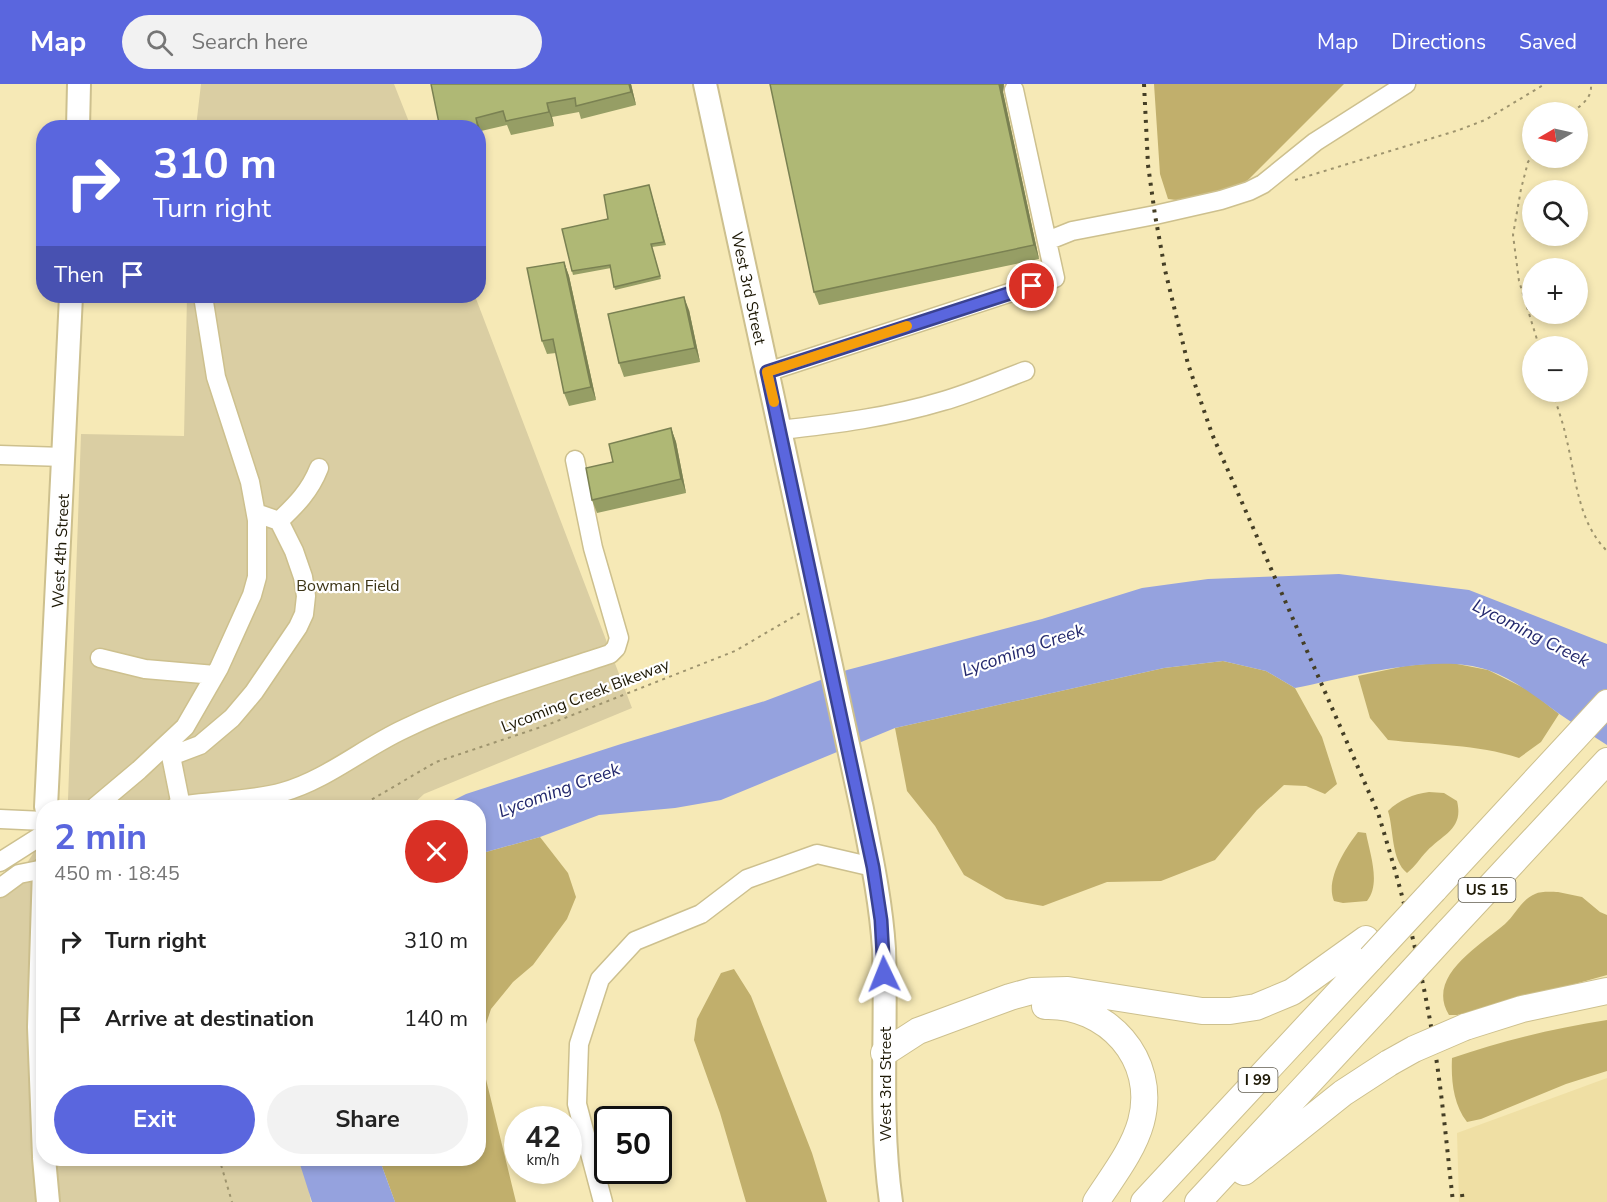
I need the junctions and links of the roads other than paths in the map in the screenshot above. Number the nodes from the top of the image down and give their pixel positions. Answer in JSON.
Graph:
{"nodes":[{"id":1,"x":79,"y":84,"type":"edge"},
{"id":2,"x":705,"y":84,"type":"edge"},
{"id":3,"x":1407,"y":84,"type":"edge"},
{"id":4,"x":1014,"y":90,"type":"dead end"},
{"id":5,"x":78,"y":120,"type":"edge"},
{"id":6,"x":1047,"y":241,"type":"junction"},
{"id":7,"x":71,"y":303,"type":"edge"},
{"id":8,"x":205,"y":303,"type":"edge"},
{"id":9,"x":1025,"y":371,"type":"dead end"},
{"id":10,"x":767,"y":372,"type":"junction"},
{"id":11,"x":780,"y":430,"type":"junction"},
{"id":12,"x":0,"y":454,"type":"edge"},
{"id":13,"x":64,"y":457,"type":"junction"},
{"id":14,"x":575,"y":460,"type":"dead end"},
{"id":15,"x":319,"y":468,"type":"dead end"},
{"id":16,"x":256,"y":513,"type":"junction"},
{"id":17,"x":279,"y":520,"type":"junction"},
{"id":18,"x":100,"y":658,"type":"dead end"},
{"id":19,"x":215,"y":675,"type":"junction"},
{"id":20,"x":1607,"y":703,"type":"edge"},
{"id":21,"x":170,"y":750,"type":"junction"},
{"id":22,"x":1607,"y":761,"type":"edge"},
{"id":23,"x":46,"y":800,"type":"edge"},
{"id":24,"x":104,"y":800,"type":"edge"},
{"id":25,"x":177,"y":800,"type":"edge"},
{"id":26,"x":229,"y":800,"type":"edge"},
{"id":27,"x":0,"y":819,"type":"edge"},
{"id":28,"x":36,"y":821,"type":"edge"},
{"id":29,"x":36,"y":839,"type":"edge"},
{"id":30,"x":0,"y":862,"type":"edge"},
{"id":31,"x":873,"y":867,"type":"junction"},
{"id":32,"x":36,"y":871,"type":"edge"},
{"id":33,"x":0,"y":888,"type":"edge"},
{"id":34,"x":1369,"y":948,"type":"junction"},
{"id":35,"x":1607,"y":991,"type":"edge"},
{"id":36,"x":884,"y":1053,"type":"junction"},
{"id":37,"x":45,"y":1166,"type":"edge"},
{"id":38,"x":48,"y":1202,"type":"edge"},
{"id":39,"x":603,"y":1202,"type":"edge"},
{"id":40,"x":891,"y":1202,"type":"edge"},
{"id":41,"x":1096,"y":1202,"type":"edge"},
{"id":42,"x":1144,"y":1202,"type":"edge"},
{"id":43,"x":1198,"y":1202,"type":"edge"},
{"id":44,"x":1207,"y":1202,"type":"edge"}],
"edges":[{"from":1,"to":5,"type":"main road"},
{"from":2,"to":10,"type":"main road","name":"West 3rd Street"},
{"from":3,"to":6,"type":"street"},
{"from":4,"to":6,"type":"street"},
{"from":6,"to":10,"type":"street"},
{"from":7,"to":13,"type":"main road","name":"West 4th Street"},
{"from":8,"to":16,"type":"street"},
{"from":9,"to":11,"type":"street"},
{"from":10,"to":11,"type":"main road","name":"West 3rd Street"},
{"from":11,"to":31,"type":"main road","name":"West 3rd Street"},
{"from":12,"to":13,"type":"street"},
{"from":13,"to":23,"type":"main road","name":"West 4th Street"},
{"from":14,"to":26,"type":"street"},
{"from":15,"to":17,"type":"street"},
{"from":16,"to":17,"type":"street"},
{"from":16,"to":19,"type":"street"},
{"from":17,"to":21,"type":"street"},
{"from":18,"to":19,"type":"street"},
{"from":19,"to":21,"type":"street"},
{"from":20,"to":34,"type":"highway","bridge":true},
{"from":21,"to":24,"type":"street"},
{"from":21,"to":25,"type":"street"},
{"from":22,"to":43,"type":"highway","number":"US 15","bridge":true},
{"from":27,"to":28,"type":"street"},
{"from":29,"to":30,"type":"street"},
{"from":31,"to":36,"type":"main road","name":"West 3rd Street"},
{"from":31,"to":39,"type":"street"},
{"from":32,"to":33,"type":"street"},
{"from":34,"to":36,"type":"highway"},
{"from":34,"to":42,"type":"highway","number":"I 99"},
{"from":35,"to":44,"type":"highway","bridge":true},
{"from":36,"to":40,"type":"main road","name":"West 3rd Street"},
{"from":36,"to":41,"type":"highway"},
{"from":37,"to":38,"type":"main road"}]}
